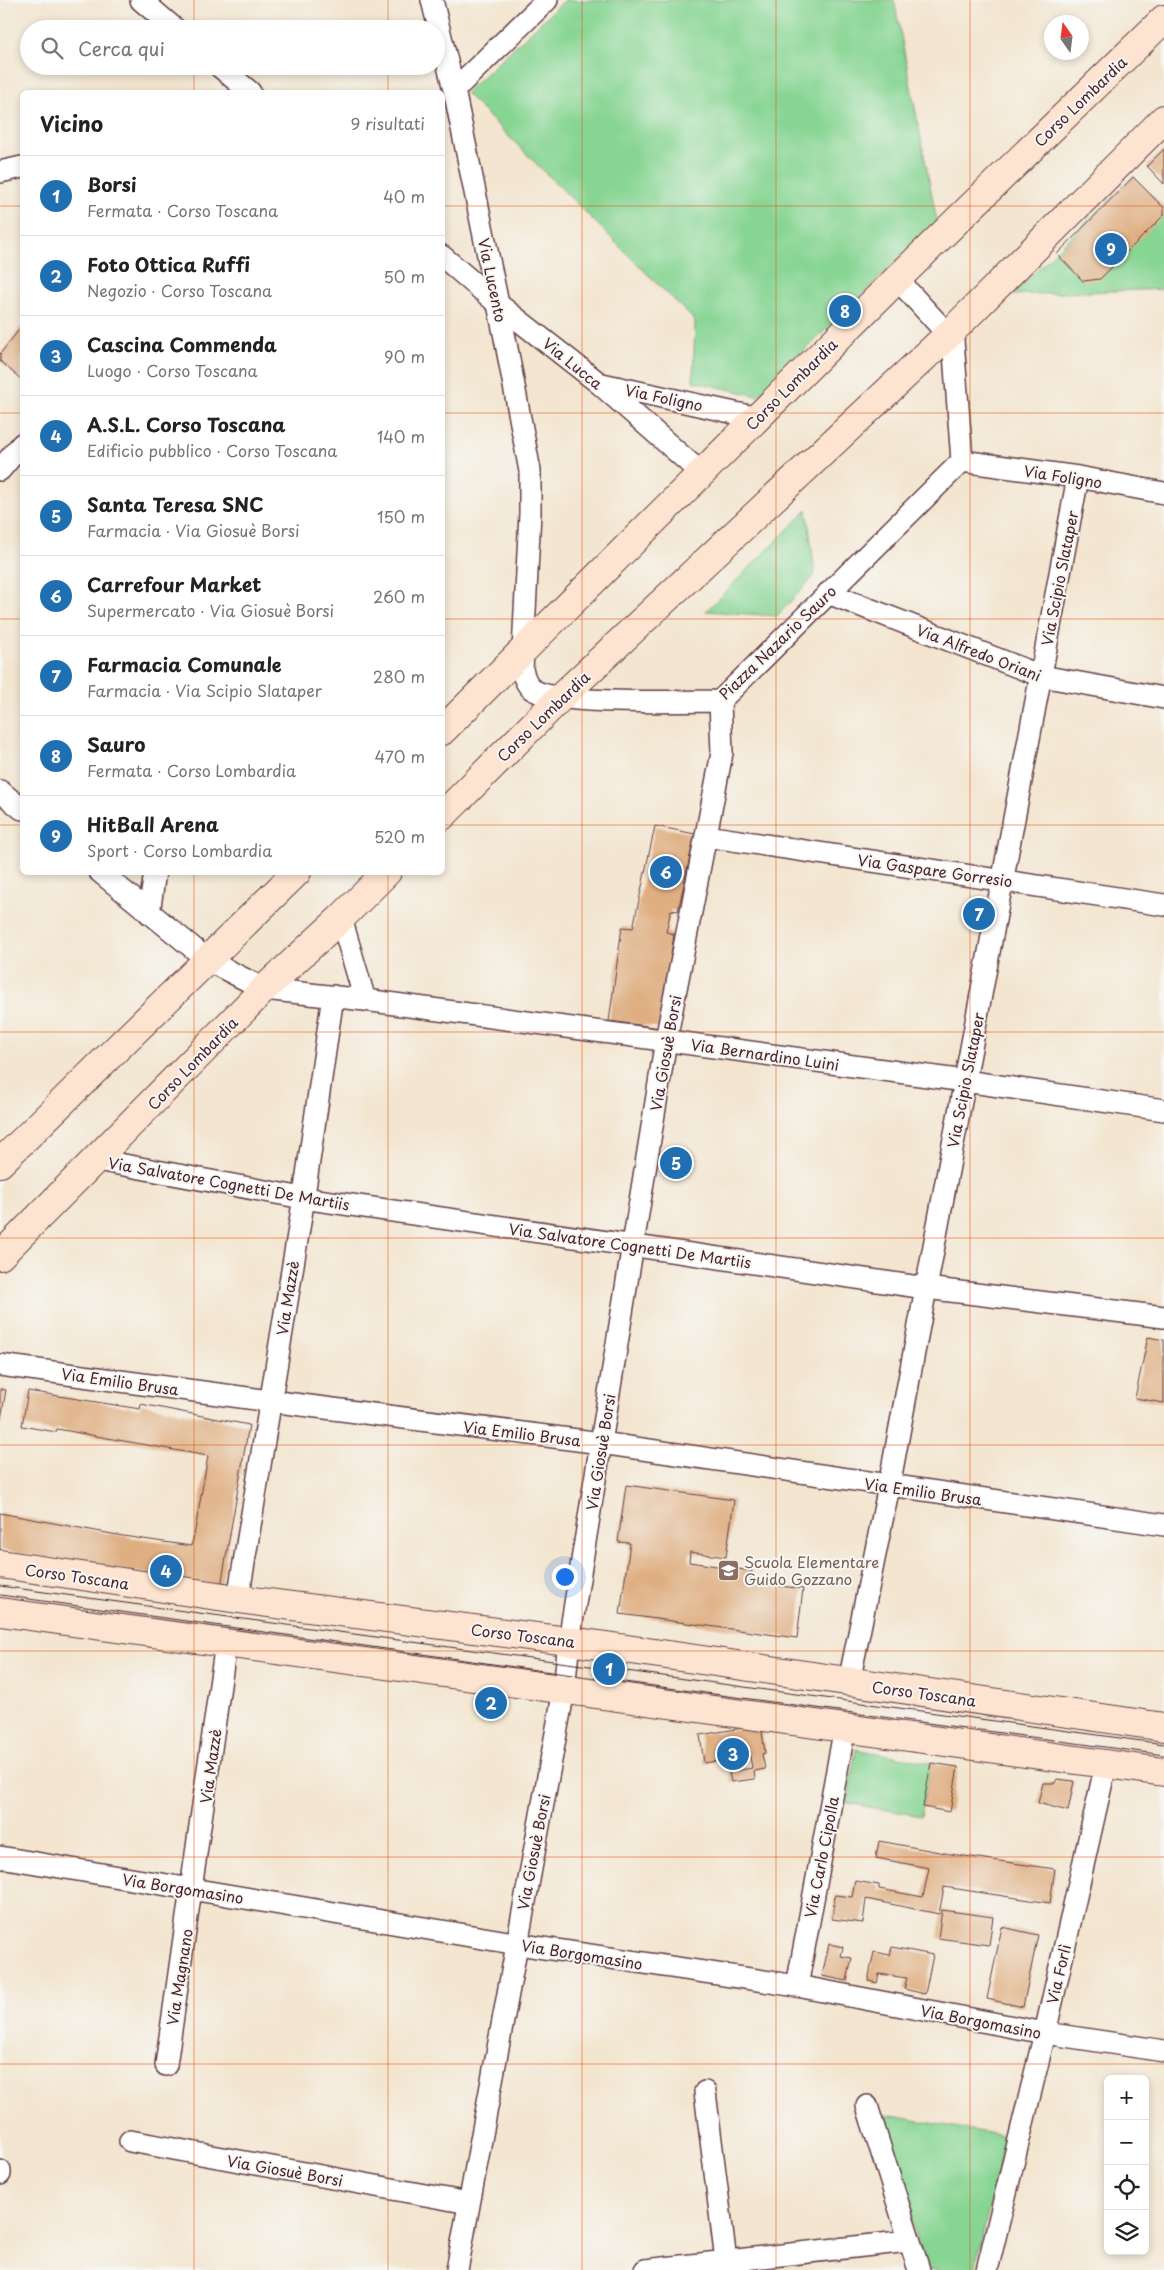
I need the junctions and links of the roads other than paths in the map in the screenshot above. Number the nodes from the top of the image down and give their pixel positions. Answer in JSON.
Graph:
{"nodes":[{"id":1,"x":141,"y":0,"type":"edge"},
{"id":2,"x":432,"y":0,"type":"edge"},
{"id":3,"x":547,"y":0,"type":"edge"},
{"id":4,"x":1164,"y":19,"type":"edge"},
{"id":5,"x":164,"y":20,"type":"edge"},
{"id":6,"x":437,"y":20,"type":"edge"},
{"id":7,"x":445,"y":53,"type":"edge"},
{"id":8,"x":230,"y":75,"type":"edge"},
{"id":9,"x":248,"y":90,"type":"edge"},
{"id":10,"x":454,"y":90,"type":"junction"},
{"id":11,"x":1164,"y":119,"type":"edge"},
{"id":12,"x":20,"y":167,"type":"edge"},
{"id":13,"x":0,"y":172,"type":"edge"},
{"id":14,"x":445,"y":259,"type":"edge"},
{"id":15,"x":897,"y":279,"type":"junction"},
{"id":16,"x":498,"y":304,"type":"junction"},
{"id":17,"x":949,"y":334,"type":"junction"},
{"id":18,"x":600,"y":384,"type":"junction"},
{"id":19,"x":758,"y":418,"type":"junction"},
{"id":20,"x":20,"y":446,"type":"edge"},
{"id":21,"x":962,"y":461,"type":"junction"},
{"id":22,"x":0,"y":470,"type":"edge"},
{"id":23,"x":530,"y":471,"type":"joint"},
{"id":24,"x":701,"y":473,"type":"junction"},
{"id":25,"x":1078,"y":477,"type":"junction"},
{"id":26,"x":1164,"y":493,"type":"edge"},
{"id":27,"x":828,"y":593,"type":"junction"},
{"id":28,"x":522,"y":653,"type":"junction"},
{"id":29,"x":1041,"y":676,"type":"junction"},
{"id":30,"x":561,"y":697,"type":"junction"},
{"id":31,"x":1164,"y":698,"type":"edge"},
{"id":32,"x":720,"y":701,"type":"junction"},
{"id":33,"x":445,"y":728,"type":"edge"},
{"id":34,"x":0,"y":791,"type":"edge"},
{"id":35,"x":20,"y":807,"type":"edge"},
{"id":36,"x":445,"y":813,"type":"edge"},
{"id":37,"x":706,"y":836,"type":"junction"},
{"id":38,"x":104,"y":875,"type":"edge"},
{"id":39,"x":155,"y":875,"type":"edge"},
{"id":40,"x":294,"y":875,"type":"edge"},
{"id":41,"x":383,"y":875,"type":"edge"},
{"id":42,"x":1003,"y":880,"type":"junction"},
{"id":43,"x":1164,"y":905,"type":"edge"},
{"id":44,"x":149,"y":913,"type":"junction"},
{"id":45,"x":341,"y":918,"type":"junction"},
{"id":46,"x":208,"y":961,"type":"junction"},
{"id":47,"x":264,"y":989,"type":"junction"},
{"id":48,"x":333,"y":996,"type":"junction"},
{"id":49,"x":365,"y":1000,"type":"junction"},
{"id":50,"x":666,"y":1040,"type":"junction"},
{"id":51,"x":965,"y":1081,"type":"junction"},
{"id":52,"x":1164,"y":1110,"type":"edge"},
{"id":53,"x":97,"y":1160,"type":"junction"},
{"id":54,"x":0,"y":1163,"type":"edge"},
{"id":55,"x":303,"y":1198,"type":"junction"},
{"id":56,"x":634,"y":1245,"type":"junction"},
{"id":57,"x":0,"y":1256,"type":"edge"},
{"id":58,"x":926,"y":1288,"type":"junction"},
{"id":59,"x":1164,"y":1317,"type":"edge"},
{"id":60,"x":0,"y":1365,"type":"edge"},
{"id":61,"x":270,"y":1402,"type":"junction"},
{"id":62,"x":601,"y":1443,"type":"junction"},
{"id":63,"x":888,"y":1486,"type":"junction"},
{"id":64,"x":1163,"y":1523,"type":"edge"},
{"id":65,"x":0,"y":1564,"type":"edge"},
{"id":66,"x":238,"y":1599,"type":"junction"},
{"id":67,"x":0,"y":1612,"type":"edge"},
{"id":68,"x":569,"y":1641,"type":"junction"},
{"id":69,"x":226,"y":1643,"type":"junction"},
{"id":70,"x":849,"y":1682,"type":"junction"},
{"id":71,"x":564,"y":1690,"type":"junction"},
{"id":72,"x":845,"y":1727,"type":"junction"},
{"id":73,"x":1164,"y":1727,"type":"edge"},
{"id":74,"x":1106,"y":1764,"type":"junction"},
{"id":75,"x":1164,"y":1772,"type":"edge"},
{"id":76,"x":0,"y":1857,"type":"edge"},
{"id":77,"x":193,"y":1889,"type":"junction"},
{"id":78,"x":516,"y":1944,"type":"junction"},
{"id":79,"x":797,"y":1986,"type":"junction"},
{"id":80,"x":1045,"y":2033,"type":"junction"},
{"id":81,"x":1164,"y":2051,"type":"edge"},
{"id":82,"x":166,"y":2065,"type":"dead end"},
{"id":83,"x":705,"y":2092,"type":"dead end"},
{"id":84,"x":867,"y":2106,"type":"dead end"},
{"id":85,"x":130,"y":2141,"type":"dead end"},
{"id":86,"x":469,"y":2203,"type":"junction"},
{"id":87,"x":909,"y":2241,"type":"junction"},
{"id":88,"x":726,"y":2261,"type":"junction"},
{"id":89,"x":796,"y":2262,"type":"edge"},
{"id":90,"x":457,"y":2270,"type":"edge"},
{"id":91,"x":646,"y":2270,"type":"edge"},
{"id":92,"x":919,"y":2270,"type":"edge"},
{"id":93,"x":987,"y":2270,"type":"edge"}],
"edges":[{"from":1,"to":5,"type":"street"},
{"from":2,"to":6,"type":"street","name":"Via Lucento"},
{"from":3,"to":10,"type":"street"},
{"from":4,"to":15,"type":"street","name":"Corso Lombardia"},
{"from":7,"to":10,"type":"street","name":"Via Lucento"},
{"from":8,"to":9,"type":"street"},
{"from":10,"to":16,"type":"street","name":"Via Lucento"},
{"from":11,"to":17,"type":"street","name":"Corso Lombardia"},
{"from":12,"to":13,"type":"street"},
{"from":14,"to":16,"type":"street","name":"Via Lucca"},
{"from":15,"to":17,"type":"street"},
{"from":15,"to":19,"type":"street","name":"Corso Lombardia"},
{"from":16,"to":18,"type":"street","name":"Via Lucca"},
{"from":16,"to":23,"type":"street","name":"Via Lucento"},
{"from":17,"to":21,"type":"street"},
{"from":17,"to":30,"type":"street","name":"Corso Lombardia"},
{"from":18,"to":19,"type":"street","name":"Via Foligno"},
{"from":18,"to":24,"type":"street","name":"Via Lucca"},
{"from":19,"to":24,"type":"street","name":"Corso Lombardia"},
{"from":20,"to":22,"type":"street"},
{"from":21,"to":25,"type":"street","name":"Via Foligno"},
{"from":21,"to":27,"type":"street","name":"Piazza Nazario Sauro"},
{"from":23,"to":28,"type":"street","name":"Piazza Nazario Sauro"},
{"from":24,"to":28,"type":"street","name":"Corso Lombardia"},
{"from":25,"to":26,"type":"street","name":"Via Foligno"},
{"from":25,"to":29,"type":"street","name":"Via Scipio Slataper"},
{"from":27,"to":29,"type":"street","name":"Via Alfredo Oriani"},
{"from":27,"to":32,"type":"street","name":"Piazza Nazario Sauro"},
{"from":28,"to":30,"type":"street","name":"Piazza Nazario Sauro"},
{"from":28,"to":33,"type":"street","name":"Corso Lombardia"},
{"from":29,"to":31,"type":"street","name":"Via Alfredo Oriani"},
{"from":29,"to":42,"type":"street","name":"Via Scipio Slataper"},
{"from":30,"to":32,"type":"street","name":"Piazza Nazario Sauro"},
{"from":30,"to":36,"type":"street","name":"Corso Lombardia"},
{"from":32,"to":37,"type":"street","name":"Via Giosuè Borsi"},
{"from":34,"to":35,"type":"street"},
{"from":37,"to":42,"type":"street","name":"Via Gaspare Gorresio"},
{"from":37,"to":50,"type":"street","name":"Via Giosuè Borsi"},
{"from":38,"to":44,"type":"street","name":"Via Bernardino Luini"},
{"from":39,"to":44,"type":"street"},
{"from":40,"to":46,"type":"street"},
{"from":41,"to":45,"type":"street","name":"Corso Lombardia"},
{"from":42,"to":43,"type":"street","name":"Via Gaspare Gorresio"},
{"from":42,"to":51,"type":"street","name":"Via Scipio Slataper"},
{"from":44,"to":46,"type":"street","name":"Via Bernardino Luini"},
{"from":45,"to":47,"type":"street","name":"Corso Lombardia"},
{"from":45,"to":49,"type":"street"},
{"from":46,"to":47,"type":"street","name":"Via Bernardino Luini"},
{"from":46,"to":54,"type":"street"},
{"from":47,"to":48,"type":"street","name":"Via Bernardino Luini"},
{"from":47,"to":53,"type":"street","name":"Corso Lombardia"},
{"from":48,"to":49,"type":"street","name":"Via Bernardino Luini"},
{"from":48,"to":55,"type":"street","name":"Via Mazzè"},
{"from":49,"to":50,"type":"street","name":"Via Bernardino Luini"},
{"from":50,"to":51,"type":"street","name":"Via Bernardino Luini"},
{"from":50,"to":56,"type":"street","name":"Via Giosuè Borsi"},
{"from":51,"to":52,"type":"street","name":"Via Bernardino Luini"},
{"from":51,"to":58,"type":"street","name":"Via Scipio Slataper"},
{"from":53,"to":55,"type":"street","name":"Via Salvatore Cognetti De Martiis"},
{"from":53,"to":57,"type":"street","name":"Corso Lombardia"},
{"from":55,"to":56,"type":"street","name":"Via Salvatore Cognetti De Martiis"},
{"from":55,"to":61,"type":"street","name":"Via Mazzè"},
{"from":56,"to":58,"type":"street","name":"Via Salvatore Cognetti De Martiis"},
{"from":56,"to":62,"type":"street","name":"Via Giosuè Borsi"},
{"from":58,"to":59,"type":"street","name":"Via Salvatore Cognetti De Martiis"},
{"from":58,"to":63,"type":"street","name":"Via Scipio Slataper"},
{"from":60,"to":61,"type":"street","name":"Via Emilio Brusa"},
{"from":61,"to":62,"type":"street","name":"Via Emilio Brusa"},
{"from":61,"to":66,"type":"street","name":"Via Mazzè"},
{"from":62,"to":63,"type":"street","name":"Via Emilio Brusa"},
{"from":62,"to":68,"type":"street","name":"Via Giosuè Borsi"},
{"from":63,"to":64,"type":"street","name":"Via Emilio Brusa"},
{"from":63,"to":70,"type":"street","name":"Via Scipio Slataper"},
{"from":65,"to":66,"type":"street","name":"Corso Toscana"},
{"from":66,"to":68,"type":"street","name":"Corso Toscana"},
{"from":67,"to":69,"type":"street"},
{"from":68,"to":70,"type":"street","name":"Corso Toscana"},
{"from":68,"to":71,"type":"street","name":"Via Giosuè Borsi"},
{"from":69,"to":71,"type":"street"},
{"from":69,"to":77,"type":"street","name":"Via Mazzè"},
{"from":70,"to":73,"type":"street","name":"Corso Toscana"},
{"from":71,"to":72,"type":"street"},
{"from":71,"to":78,"type":"street","name":"Via Giosuè Borsi"},
{"from":72,"to":74,"type":"street"},
{"from":72,"to":79,"type":"street","name":"Via Carlo Cipolla"},
{"from":74,"to":75,"type":"street"},
{"from":74,"to":80,"type":"street","name":"Via Forlì"},
{"from":76,"to":77,"type":"street","name":"Via Borgomasino"},
{"from":77,"to":78,"type":"street","name":"Via Borgomasino"},
{"from":77,"to":82,"type":"street","name":"Via Magnano"},
{"from":78,"to":79,"type":"street","name":"Via Borgomasino"},
{"from":78,"to":86,"type":"street","name":"Via Giosuè Borsi"},
{"from":79,"to":80,"type":"street","name":"Via Borgomasino"},
{"from":80,"to":81,"type":"street","name":"Via Borgomasino"},
{"from":80,"to":93,"type":"street","name":"Via Forlì"},
{"from":83,"to":88,"type":"street"},
{"from":84,"to":87,"type":"street"},
{"from":85,"to":86,"type":"street","name":"Via Giosuè Borsi"},
{"from":86,"to":90,"type":"street","name":"Via Giosuè Borsi"},
{"from":87,"to":89,"type":"street"},
{"from":87,"to":92,"type":"street"},
{"from":88,"to":89,"type":"street"},
{"from":88,"to":91,"type":"street"}]}
